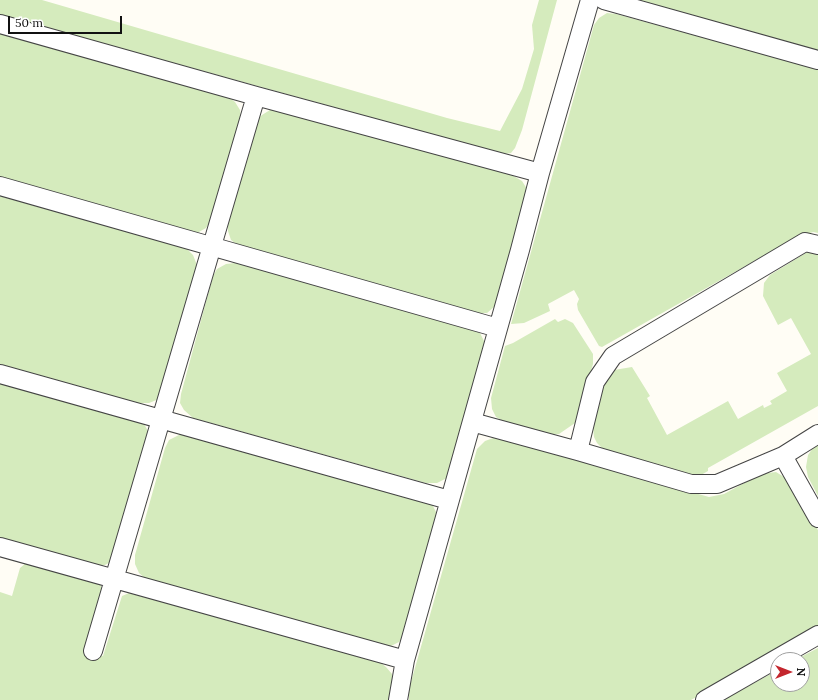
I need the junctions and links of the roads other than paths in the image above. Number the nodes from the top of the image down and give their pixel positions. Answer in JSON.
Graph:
{"nodes":[{"id":1,"x":590,"y":0,"type":"edge"},
{"id":2,"x":604,"y":0,"type":"edge"},
{"id":3,"x":0,"y":24,"type":"edge"},
{"id":4,"x":818,"y":60,"type":"edge"},
{"id":5,"x":256,"y":96,"type":"junction"},
{"id":6,"x":540,"y":174,"type":"junction"},
{"id":7,"x":0,"y":186,"type":"edge"},
{"id":8,"x":818,"y":245,"type":"edge"},
{"id":9,"x":211,"y":247,"type":"junction"},
{"id":10,"x":498,"y":328,"type":"junction"},
{"id":11,"x":0,"y":374,"type":"edge"},
{"id":12,"x":161,"y":419,"type":"junction"},
{"id":13,"x":472,"y":422,"type":"junction"},
{"id":14,"x":818,"y":434,"type":"edge"},
{"id":15,"x":578,"y":451,"type":"junction"},
{"id":16,"x":783,"y":456,"type":"junction"},
{"id":17,"x":449,"y":500,"type":"junction"},
{"id":18,"x":818,"y":518,"type":"edge"},
{"id":19,"x":0,"y":547,"type":"edge"},
{"id":20,"x":114,"y":579,"type":"junction"},
{"id":21,"x":818,"y":635,"type":"edge"},
{"id":22,"x":93,"y":651,"type":"dead end"},
{"id":23,"x":405,"y":660,"type":"junction"},
{"id":24,"x":398,"y":700,"type":"edge"},
{"id":25,"x":705,"y":700,"type":"edge"}],
"edges":[{"from":1,"to":6,"type":"lane"},
{"from":2,"to":4,"type":"lane"},
{"from":3,"to":5,"type":"lane"},
{"from":5,"to":6,"type":"lane"},
{"from":5,"to":9,"type":"lane"},
{"from":6,"to":10,"type":"lane"},
{"from":7,"to":9,"type":"lane"},
{"from":8,"to":15,"type":"lane"},
{"from":9,"to":10,"type":"lane"},
{"from":9,"to":12,"type":"lane"},
{"from":10,"to":13,"type":"lane"},
{"from":11,"to":12,"type":"lane"},
{"from":12,"to":17,"type":"lane"},
{"from":12,"to":20,"type":"lane"},
{"from":13,"to":15,"type":"lane"},
{"from":13,"to":17,"type":"lane"},
{"from":14,"to":16,"type":"lane"},
{"from":15,"to":16,"type":"lane"},
{"from":16,"to":18,"type":"lane"},
{"from":17,"to":23,"type":"lane"},
{"from":19,"to":20,"type":"lane"},
{"from":20,"to":22,"type":"lane"},
{"from":20,"to":23,"type":"lane"},
{"from":21,"to":25,"type":"lane"},
{"from":23,"to":24,"type":"lane"}]}
